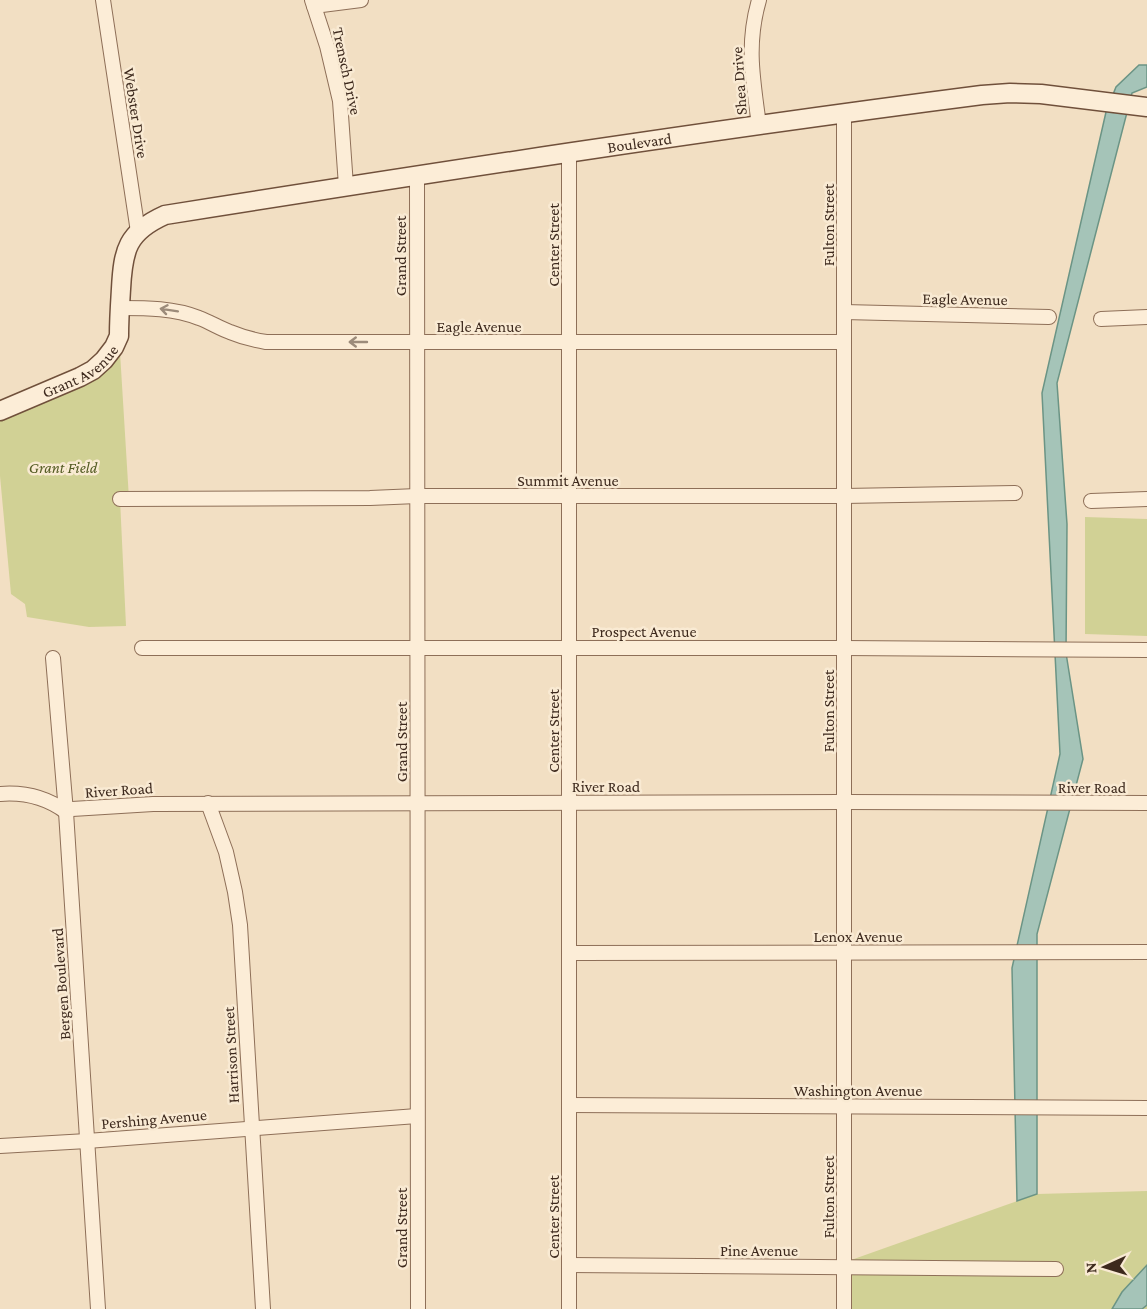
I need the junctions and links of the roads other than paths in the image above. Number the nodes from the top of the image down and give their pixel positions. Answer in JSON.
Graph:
{"nodes":[{"id":1,"x":103,"y":0,"type":"edge"},
{"id":2,"x":361,"y":0,"type":"edge"},
{"id":3,"x":759,"y":0,"type":"edge"},
{"id":4,"x":313,"y":3,"type":"edge"},
{"id":5,"x":1141,"y":106,"type":"edge"},
{"id":6,"x":844,"y":113,"type":"junction"},
{"id":7,"x":759,"y":125,"type":"junction"},
{"id":8,"x":569,"y":153,"type":"junction"},
{"id":9,"x":417,"y":176,"type":"junction"},
{"id":10,"x":346,"y":186,"type":"junction"},
{"id":11,"x":138,"y":232,"type":"junction"},
{"id":12,"x":120,"y":308,"type":"junction"},
{"id":13,"x":844,"y":312,"type":"junction"},
{"id":14,"x":1049,"y":317,"type":"dead end"},
{"id":15,"x":1147,"y":317,"type":"edge"},
{"id":16,"x":1101,"y":320,"type":"dead end"},
{"id":17,"x":417,"y":342,"type":"junction"},
{"id":18,"x":569,"y":342,"type":"junction"},
{"id":19,"x":844,"y":342,"type":"junction"},
{"id":20,"x":0,"y":411,"type":"edge"},
{"id":21,"x":1015,"y":493,"type":"dead end"},
{"id":22,"x":417,"y":496,"type":"junction"},
{"id":23,"x":569,"y":496,"type":"junction"},
{"id":24,"x":844,"y":496,"type":"junction"},
{"id":25,"x":120,"y":499,"type":"dead end"},
{"id":26,"x":1147,"y":499,"type":"edge"},
{"id":27,"x":1091,"y":501,"type":"dead end"},
{"id":28,"x":142,"y":648,"type":"dead end"},
{"id":29,"x":417,"y":648,"type":"junction"},
{"id":30,"x":569,"y":648,"type":"junction"},
{"id":31,"x":844,"y":648,"type":"junction"},
{"id":32,"x":1147,"y":650,"type":"edge"},
{"id":33,"x":53,"y":658,"type":"dead end"},
{"id":34,"x":0,"y":794,"type":"edge"},
{"id":35,"x":569,"y":802,"type":"junction"},
{"id":36,"x":844,"y":802,"type":"junction"},
{"id":37,"x":208,"y":803,"type":"junction"},
{"id":38,"x":417,"y":803,"type":"junction"},
{"id":39,"x":1147,"y":803,"type":"edge"},
{"id":40,"x":66,"y":812,"type":"junction"},
{"id":41,"x":844,"y":952,"type":"junction"},
{"id":42,"x":1147,"y":952,"type":"edge"},
{"id":43,"x":569,"y":953,"type":"junction"},
{"id":44,"x":569,"y":1105,"type":"junction"},
{"id":45,"x":844,"y":1107,"type":"junction"},
{"id":46,"x":1147,"y":1108,"type":"edge"},
{"id":47,"x":417,"y":1116,"type":"junction"},
{"id":48,"x":252,"y":1128,"type":"junction"},
{"id":49,"x":87,"y":1141,"type":"junction"},
{"id":50,"x":0,"y":1146,"type":"edge"},
{"id":51,"x":569,"y":1265,"type":"junction"},
{"id":52,"x":844,"y":1268,"type":"junction"},
{"id":53,"x":1056,"y":1269,"type":"dead end"},
{"id":54,"x":98,"y":1309,"type":"edge"},
{"id":55,"x":263,"y":1309,"type":"edge"},
{"id":56,"x":418,"y":1309,"type":"edge"},
{"id":57,"x":569,"y":1309,"type":"edge"},
{"id":58,"x":844,"y":1309,"type":"edge"}],
"edges":[{"from":1,"to":11,"type":"street","name":"Webster Drive"},
{"from":2,"to":4,"type":"street"},
{"from":3,"to":7,"type":"street","name":"Shea Drive"},
{"from":4,"to":10,"type":"street","name":"Trensch Drive"},
{"from":5,"to":6,"type":"street","name":"Boulevard"},
{"from":6,"to":7,"type":"street","name":"Boulevard"},
{"from":6,"to":13,"type":"street","name":"Fulton Street"},
{"from":7,"to":8,"type":"street","name":"Boulevard"},
{"from":8,"to":9,"type":"street","name":"Boulevard"},
{"from":8,"to":18,"type":"street","name":"Center Street"},
{"from":9,"to":10,"type":"street","name":"Boulevard"},
{"from":9,"to":17,"type":"street","name":"Grand Street"},
{"from":10,"to":11,"type":"street","name":"Boulevard"},
{"from":11,"to":12,"type":"street","name":"Grant Avenue"},
{"from":17,"to":12,"type":"street","name":"Eagle Avenue","one_way":true},
{"from":12,"to":20,"type":"street","name":"Grant Avenue"},
{"from":13,"to":14,"type":"street","name":"Eagle Avenue"},
{"from":13,"to":19,"type":"street","name":"Fulton Street"},
{"from":15,"to":16,"type":"street"},
{"from":17,"to":18,"type":"street","name":"Eagle Avenue"},
{"from":17,"to":22,"type":"street","name":"Grand Street"},
{"from":18,"to":19,"type":"street","name":"Eagle Avenue"},
{"from":18,"to":23,"type":"street","name":"Center Street"},
{"from":19,"to":24,"type":"street","name":"Fulton Street"},
{"from":21,"to":24,"type":"street","name":"Summit Avenue"},
{"from":22,"to":23,"type":"street","name":"Summit Avenue"},
{"from":22,"to":25,"type":"street","name":"Summit Avenue"},
{"from":22,"to":29,"type":"street","name":"Grand Street"},
{"from":23,"to":24,"type":"street","name":"Summit Avenue"},
{"from":23,"to":30,"type":"street","name":"Center Street"},
{"from":24,"to":31,"type":"street","name":"Fulton Street"},
{"from":26,"to":27,"type":"street"},
{"from":28,"to":29,"type":"street","name":"Prospect Avenue"},
{"from":29,"to":30,"type":"street","name":"Prospect Avenue"},
{"from":29,"to":38,"type":"street","name":"Grand Street"},
{"from":30,"to":31,"type":"street","name":"Prospect Avenue"},
{"from":30,"to":35,"type":"street","name":"Center Street"},
{"from":31,"to":32,"type":"street","name":"Prospect Avenue"},
{"from":31,"to":36,"type":"street","name":"Fulton Street"},
{"from":33,"to":40,"type":"street","name":"Bergen Boulevard"},
{"from":34,"to":40,"type":"street"},
{"from":35,"to":36,"type":"street","name":"River Road"},
{"from":35,"to":38,"type":"street","name":"River Road"},
{"from":35,"to":43,"type":"street","name":"Center Street"},
{"from":36,"to":39,"type":"street","name":"River Road"},
{"from":36,"to":41,"type":"street","name":"Fulton Street"},
{"from":37,"to":38,"type":"street","name":"River Road"},
{"from":37,"to":40,"type":"street","name":"River Road"},
{"from":37,"to":48,"type":"street","name":"Harrison Street"},
{"from":38,"to":47,"type":"street","name":"Grand Street"},
{"from":40,"to":49,"type":"street","name":"Bergen Boulevard"},
{"from":41,"to":42,"type":"street","name":"Lenox Avenue"},
{"from":41,"to":43,"type":"street","name":"Lenox Avenue"},
{"from":41,"to":45,"type":"street","name":"Fulton Street"},
{"from":43,"to":44,"type":"street","name":"Center Street"},
{"from":44,"to":45,"type":"street","name":"Washington Avenue"},
{"from":44,"to":51,"type":"street","name":"Center Street"},
{"from":45,"to":46,"type":"street","name":"Washington Avenue"},
{"from":45,"to":52,"type":"street","name":"Fulton Street"},
{"from":47,"to":48,"type":"street","name":"Pershing Avenue"},
{"from":47,"to":56,"type":"street","name":"Grand Street"},
{"from":48,"to":49,"type":"street","name":"Pershing Avenue"},
{"from":48,"to":55,"type":"street","name":"Harrison Street"},
{"from":49,"to":50,"type":"street","name":"Pershing Avenue"},
{"from":49,"to":54,"type":"street","name":"Bergen Boulevard"},
{"from":51,"to":52,"type":"street","name":"Pine Avenue"},
{"from":51,"to":57,"type":"street","name":"Center Street"},
{"from":52,"to":53,"type":"street","name":"Pine Avenue"},
{"from":52,"to":58,"type":"street","name":"Fulton Street"}]}
